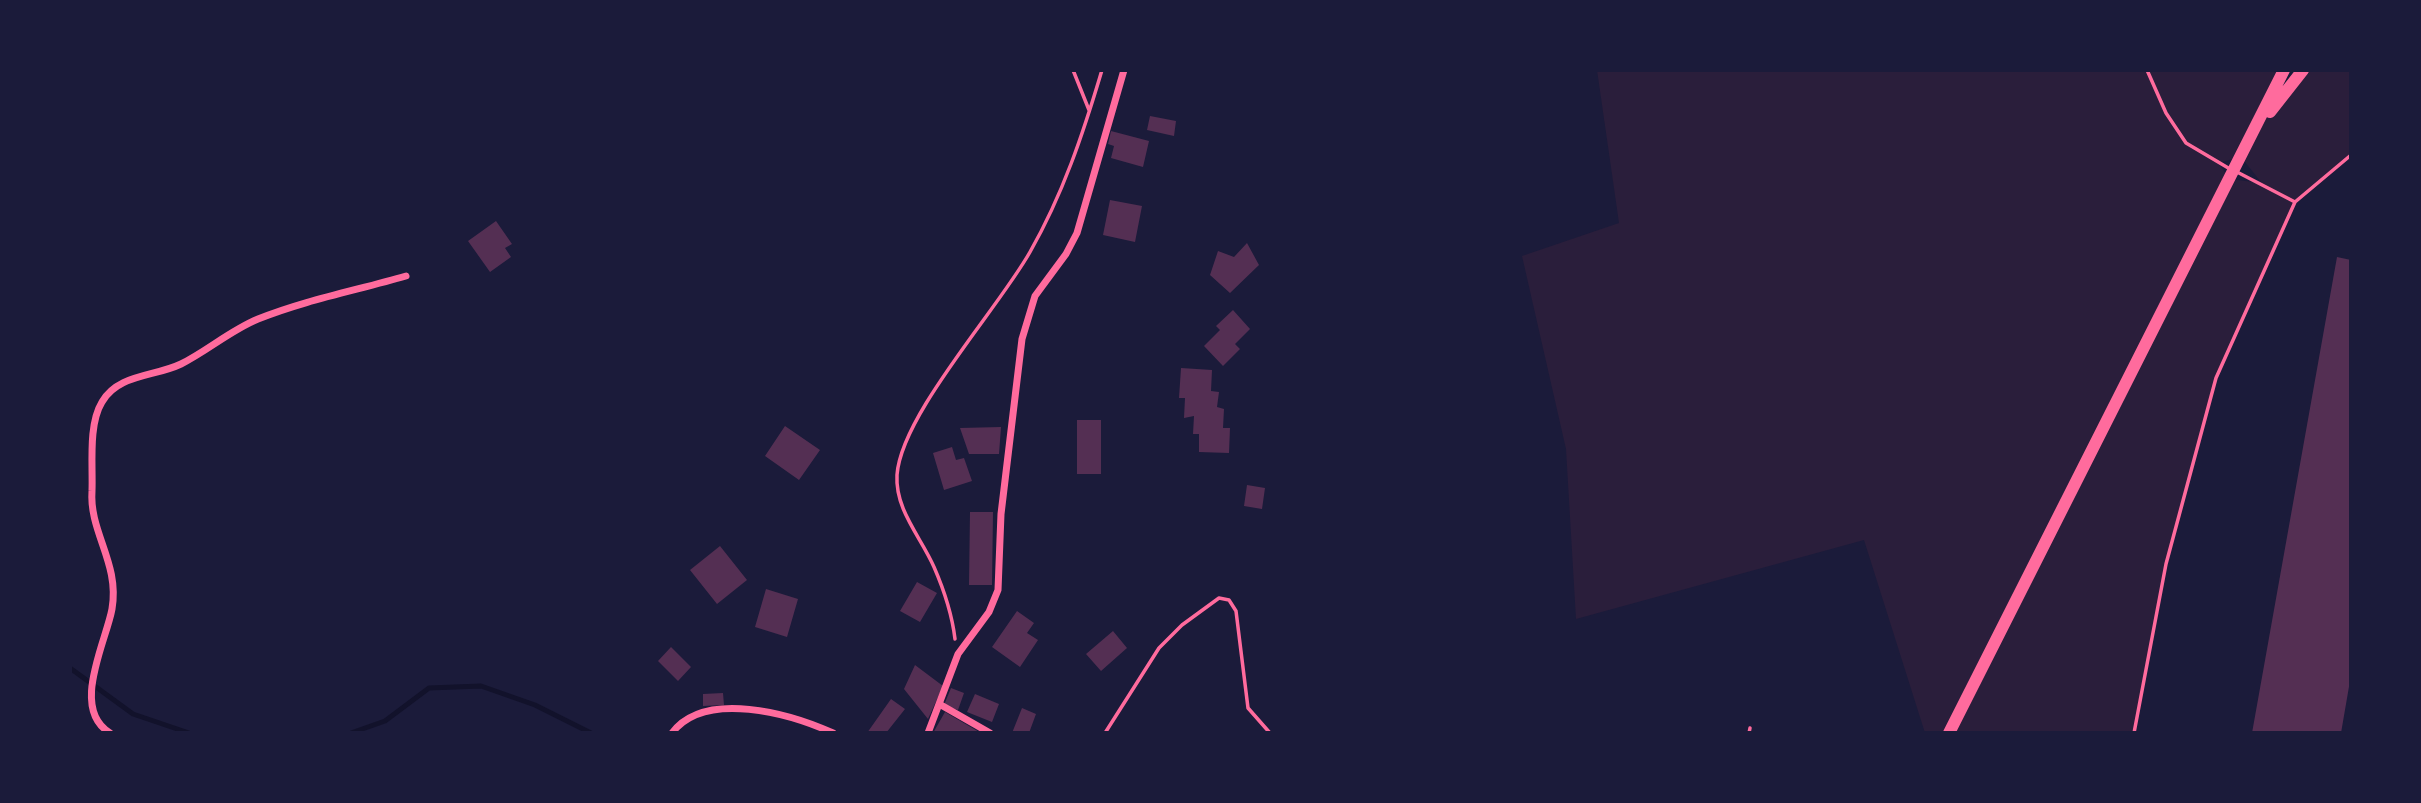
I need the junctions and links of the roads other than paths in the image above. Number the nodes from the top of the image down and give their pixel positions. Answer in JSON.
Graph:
{"nodes":[{"id":1,"x":1124,"y":70,"type":"edge"},
{"id":2,"x":2147,"y":70,"type":"edge"},
{"id":3,"x":2284,"y":70,"type":"edge"},
{"id":4,"x":2303,"y":70,"type":"edge"},
{"id":5,"x":2254,"y":131,"type":"junction"},
{"id":6,"x":2351,"y":155,"type":"edge"},
{"id":7,"x":2295,"y":202,"type":"junction"},
{"id":8,"x":406,"y":276,"type":"dead end"},
{"id":9,"x":941,"y":705,"type":"junction"},
{"id":10,"x":110,"y":733,"type":"edge"},
{"id":11,"x":672,"y":733,"type":"edge"},
{"id":12,"x":833,"y":733,"type":"edge"},
{"id":13,"x":928,"y":733,"type":"edge"},
{"id":14,"x":990,"y":733,"type":"edge"},
{"id":15,"x":1105,"y":733,"type":"edge"},
{"id":16,"x":1270,"y":733,"type":"edge"},
{"id":17,"x":1949,"y":733,"type":"edge"},
{"id":18,"x":2134,"y":733,"type":"edge"}],
"edges":[{"from":1,"to":9,"type":"street"},
{"from":2,"to":7,"type":"lane"},
{"from":3,"to":5,"type":"main road"},
{"from":4,"to":5,"type":"main road"},
{"from":5,"to":17,"type":"main road"},
{"from":6,"to":7,"type":"lane"},
{"from":7,"to":18,"type":"lane"},
{"from":8,"to":10,"type":"street"},
{"from":9,"to":13,"type":"street"},
{"from":9,"to":14,"type":"street"},
{"from":11,"to":12,"type":"street"},
{"from":15,"to":16,"type":"lane"}]}
